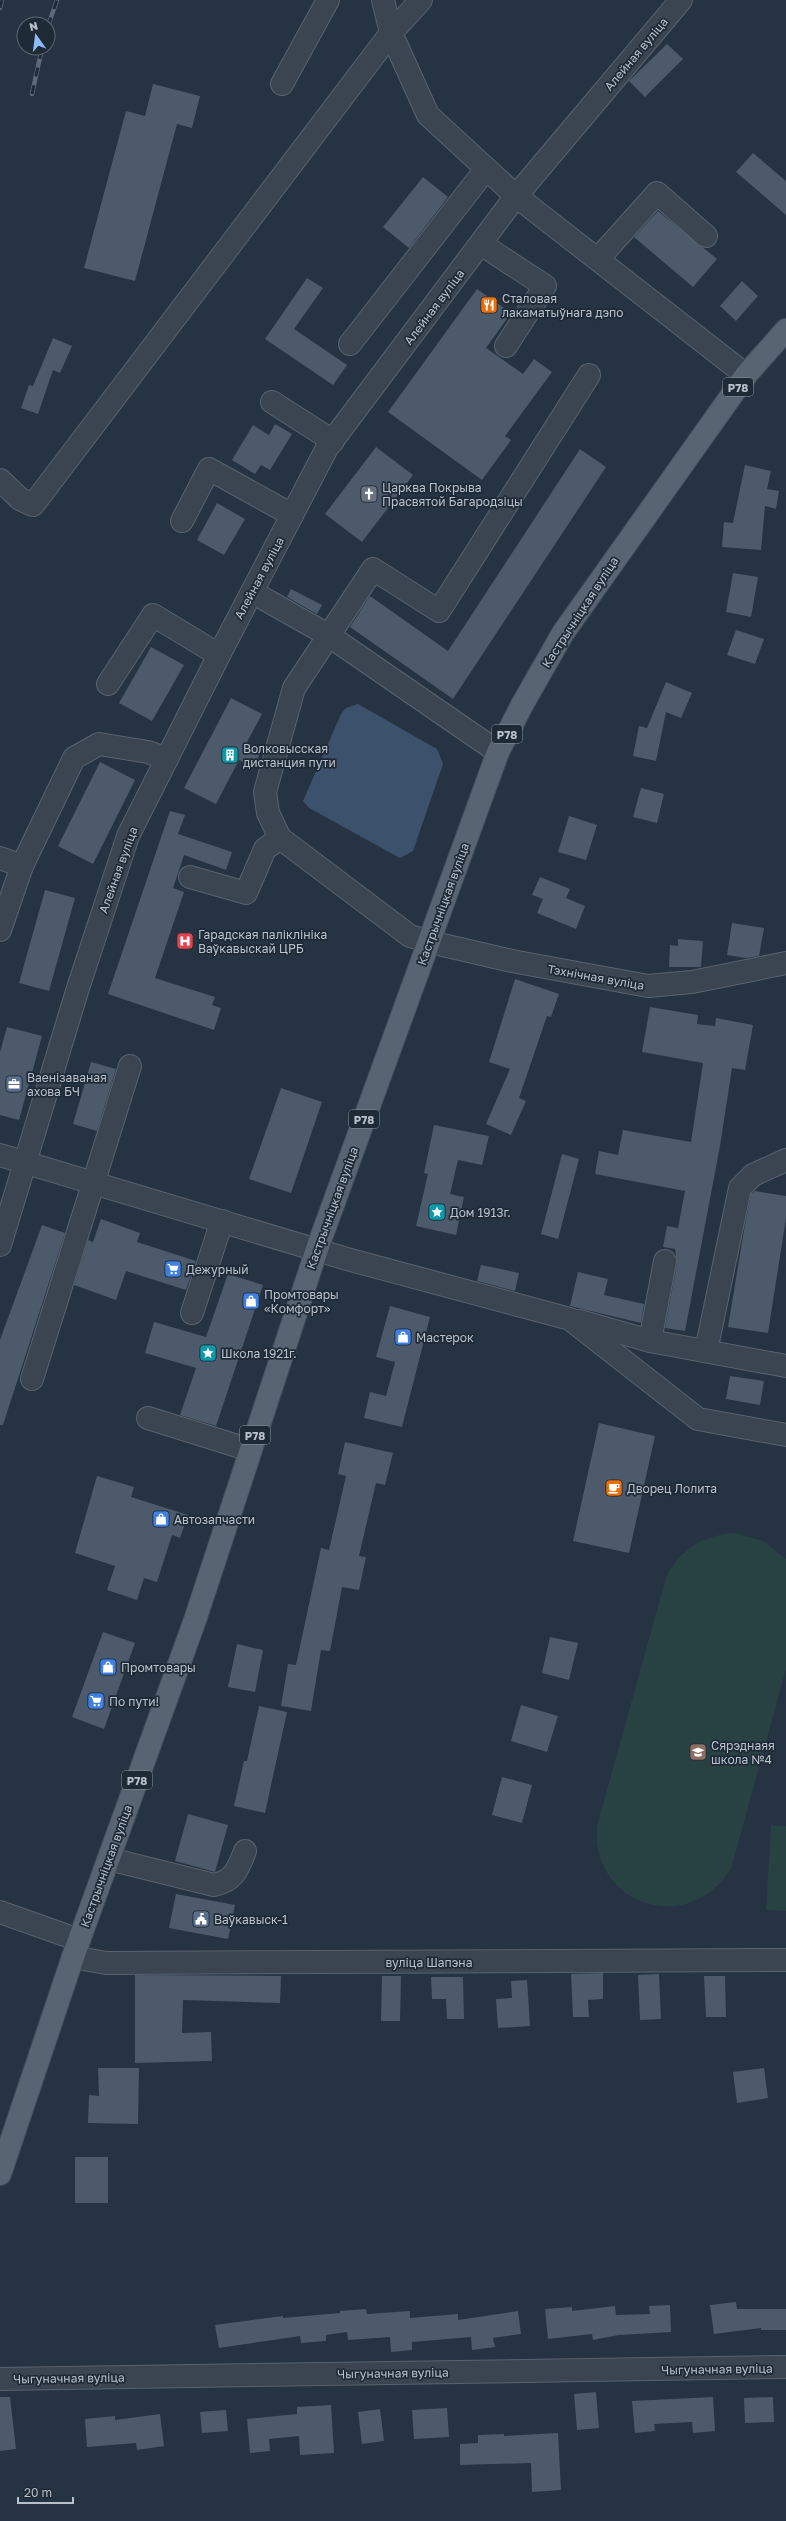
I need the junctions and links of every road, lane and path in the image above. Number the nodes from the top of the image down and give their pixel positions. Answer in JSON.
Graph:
{"nodes":[{"id":1,"x":328,"y":0,"type":"edge"},
{"id":2,"x":383,"y":0,"type":"edge"},
{"id":3,"x":421,"y":0,"type":"edge"},
{"id":4,"x":681,"y":0,"type":"edge"},
{"id":5,"x":391,"y":33,"type":"junction"},
{"id":6,"x":282,"y":84,"type":"dead end"},
{"id":7,"x":486,"y":169,"type":"junction"},
{"id":8,"x":516,"y":196,"type":"junction"},
{"id":9,"x":706,"y":236,"type":"dead end"},
{"id":10,"x":481,"y":244,"type":"junction"},
{"id":11,"x":598,"y":259,"type":"junction"},
{"id":12,"x":786,"y":330,"type":"edge"},
{"id":13,"x":350,"y":344,"type":"dead end"},
{"id":14,"x":506,"y":346,"type":"dead end"},
{"id":15,"x":589,"y":375,"type":"dead end"},
{"id":16,"x":746,"y":375,"type":"junction"},
{"id":17,"x":272,"y":402,"type":"dead end"},
{"id":18,"x":333,"y":441,"type":"junction"},
{"id":19,"x":0,"y":480,"type":"edge"},
{"id":20,"x":292,"y":516,"type":"junction"},
{"id":21,"x":182,"y":521,"type":"dead end"},
{"id":22,"x":252,"y":592,"type":"junction"},
{"id":23,"x":328,"y":635,"type":"junction"},
{"id":24,"x":219,"y":655,"type":"junction"},
{"id":25,"x":108,"y":684,"type":"dead end"},
{"id":26,"x":498,"y":752,"type":"junction"},
{"id":27,"x":167,"y":759,"type":"junction"},
{"id":28,"x":280,"y":838,"type":"junction"},
{"id":29,"x":0,"y":858,"type":"edge"},
{"id":30,"x":22,"y":866,"type":"junction"},
{"id":31,"x":190,"y":877,"type":"dead end"},
{"id":32,"x":0,"y":930,"type":"edge"},
{"id":33,"x":430,"y":942,"type":"junction"},
{"id":34,"x":786,"y":963,"type":"edge"},
{"id":35,"x":130,"y":1066,"type":"dead end"},
{"id":36,"x":0,"y":1155,"type":"edge"},
{"id":37,"x":786,"y":1160,"type":"edge"},
{"id":38,"x":26,"y":1162,"type":"junction"},
{"id":39,"x":92,"y":1182,"type":"junction"},
{"id":40,"x":222,"y":1221,"type":"junction"},
{"id":41,"x":0,"y":1245,"type":"edge"},
{"id":42,"x":317,"y":1249,"type":"junction"},
{"id":43,"x":665,"y":1261,"type":"dead end"},
{"id":44,"x":192,"y":1313,"type":"dead end"},
{"id":45,"x":570,"y":1319,"type":"junction"},
{"id":46,"x":650,"y":1341,"type":"junction"},
{"id":47,"x":706,"y":1351,"type":"junction"},
{"id":48,"x":786,"y":1366,"type":"edge"},
{"id":49,"x":32,"y":1379,"type":"dead end"},
{"id":50,"x":148,"y":1418,"type":"dead end"},
{"id":51,"x":786,"y":1435,"type":"edge"},
{"id":52,"x":250,"y":1450,"type":"junction"},
{"id":53,"x":245,"y":1851,"type":"dead end"},
{"id":54,"x":109,"y":1859,"type":"junction"},
{"id":55,"x":0,"y":1912,"type":"edge"},
{"id":56,"x":76,"y":1948,"type":"junction"},
{"id":57,"x":786,"y":1960,"type":"edge"},
{"id":58,"x":0,"y":2174,"type":"edge"},
{"id":59,"x":786,"y":2367,"type":"edge"},
{"id":60,"x":0,"y":2379,"type":"edge"}],
"edges":[{"from":1,"to":6,"type":"street"},
{"from":2,"to":5,"type":"street"},
{"from":3,"to":5,"type":"street"},
{"from":4,"to":8,"type":"street","name":"Алейная вуліца"},
{"from":5,"to":7,"type":"street"},
{"from":5,"to":19,"type":"street"},
{"from":7,"to":8,"type":"street"},
{"from":7,"to":13,"type":"street"},
{"from":8,"to":10,"type":"street","name":"Алейная вуліца"},
{"from":8,"to":11,"type":"street"},
{"from":9,"to":11,"type":"street"},
{"from":10,"to":14,"type":"street"},
{"from":10,"to":18,"type":"street","name":"Алейная вуліца"},
{"from":11,"to":16,"type":"street"},
{"from":12,"to":16,"type":"main road","name":"Кастрычніцкая вуліца","number":"Р78"},
{"from":15,"to":23,"type":"street"},
{"from":16,"to":26,"type":"main road","name":"Кастрычніцкая вуліца","number":"Р78"},
{"from":17,"to":18,"type":"street"},
{"from":18,"to":20,"type":"street","name":"Алейная вуліца"},
{"from":20,"to":21,"type":"street"},
{"from":20,"to":22,"type":"street","name":"Алейная вуліца"},
{"from":22,"to":23,"type":"street"},
{"from":22,"to":24,"type":"street","name":"Алейная вуліца"},
{"from":23,"to":26,"type":"street"},
{"from":23,"to":28,"type":"street"},
{"from":24,"to":25,"type":"street"},
{"from":24,"to":27,"type":"street","name":"Алейная вуліца"},
{"from":26,"to":33,"type":"main road","name":"Кастрычніцкая вуліца","number":"Р78"},
{"from":27,"to":30,"type":"street"},
{"from":27,"to":38,"type":"street","name":"Алейная вуліца"},
{"from":28,"to":31,"type":"street"},
{"from":28,"to":33,"type":"street","name":"Тэхнічная вуліца"},
{"from":29,"to":30,"type":"street"},
{"from":30,"to":32,"type":"street"},
{"from":33,"to":34,"type":"street","name":"Тэхнічная вуліца"},
{"from":33,"to":42,"type":"main road","name":"Кастрычніцкая вуліца","number":"Р78"},
{"from":35,"to":39,"type":"street"},
{"from":36,"to":38,"type":"street"},
{"from":37,"to":47,"type":"street"},
{"from":38,"to":39,"type":"street"},
{"from":38,"to":41,"type":"street","name":"Алейная вуліца"},
{"from":39,"to":40,"type":"street"},
{"from":39,"to":49,"type":"street"},
{"from":40,"to":42,"type":"street"},
{"from":40,"to":44,"type":"street"},
{"from":42,"to":45,"type":"street"},
{"from":42,"to":52,"type":"main road","name":"Кастрычніцкая вуліца","number":"Р78"},
{"from":43,"to":46,"type":"street"},
{"from":45,"to":46,"type":"street"},
{"from":45,"to":51,"type":"street"},
{"from":46,"to":47,"type":"street"},
{"from":47,"to":48,"type":"street"},
{"from":50,"to":52,"type":"street"},
{"from":52,"to":54,"type":"main road","name":"Кастрычніцкая вуліца","number":"Р78"},
{"from":53,"to":54,"type":"street"},
{"from":54,"to":56,"type":"main road","name":"Кастрычніцкая вуліца","number":"Р78"},
{"from":55,"to":56,"type":"street"},
{"from":56,"to":57,"type":"street","name":"вуліца Шапэна"},
{"from":56,"to":58,"type":"main road","name":"Кастрычніцкая вуліца","number":"Р78"},
{"from":59,"to":60,"type":"street","name":"Чыгуначная вуліца"}]}
